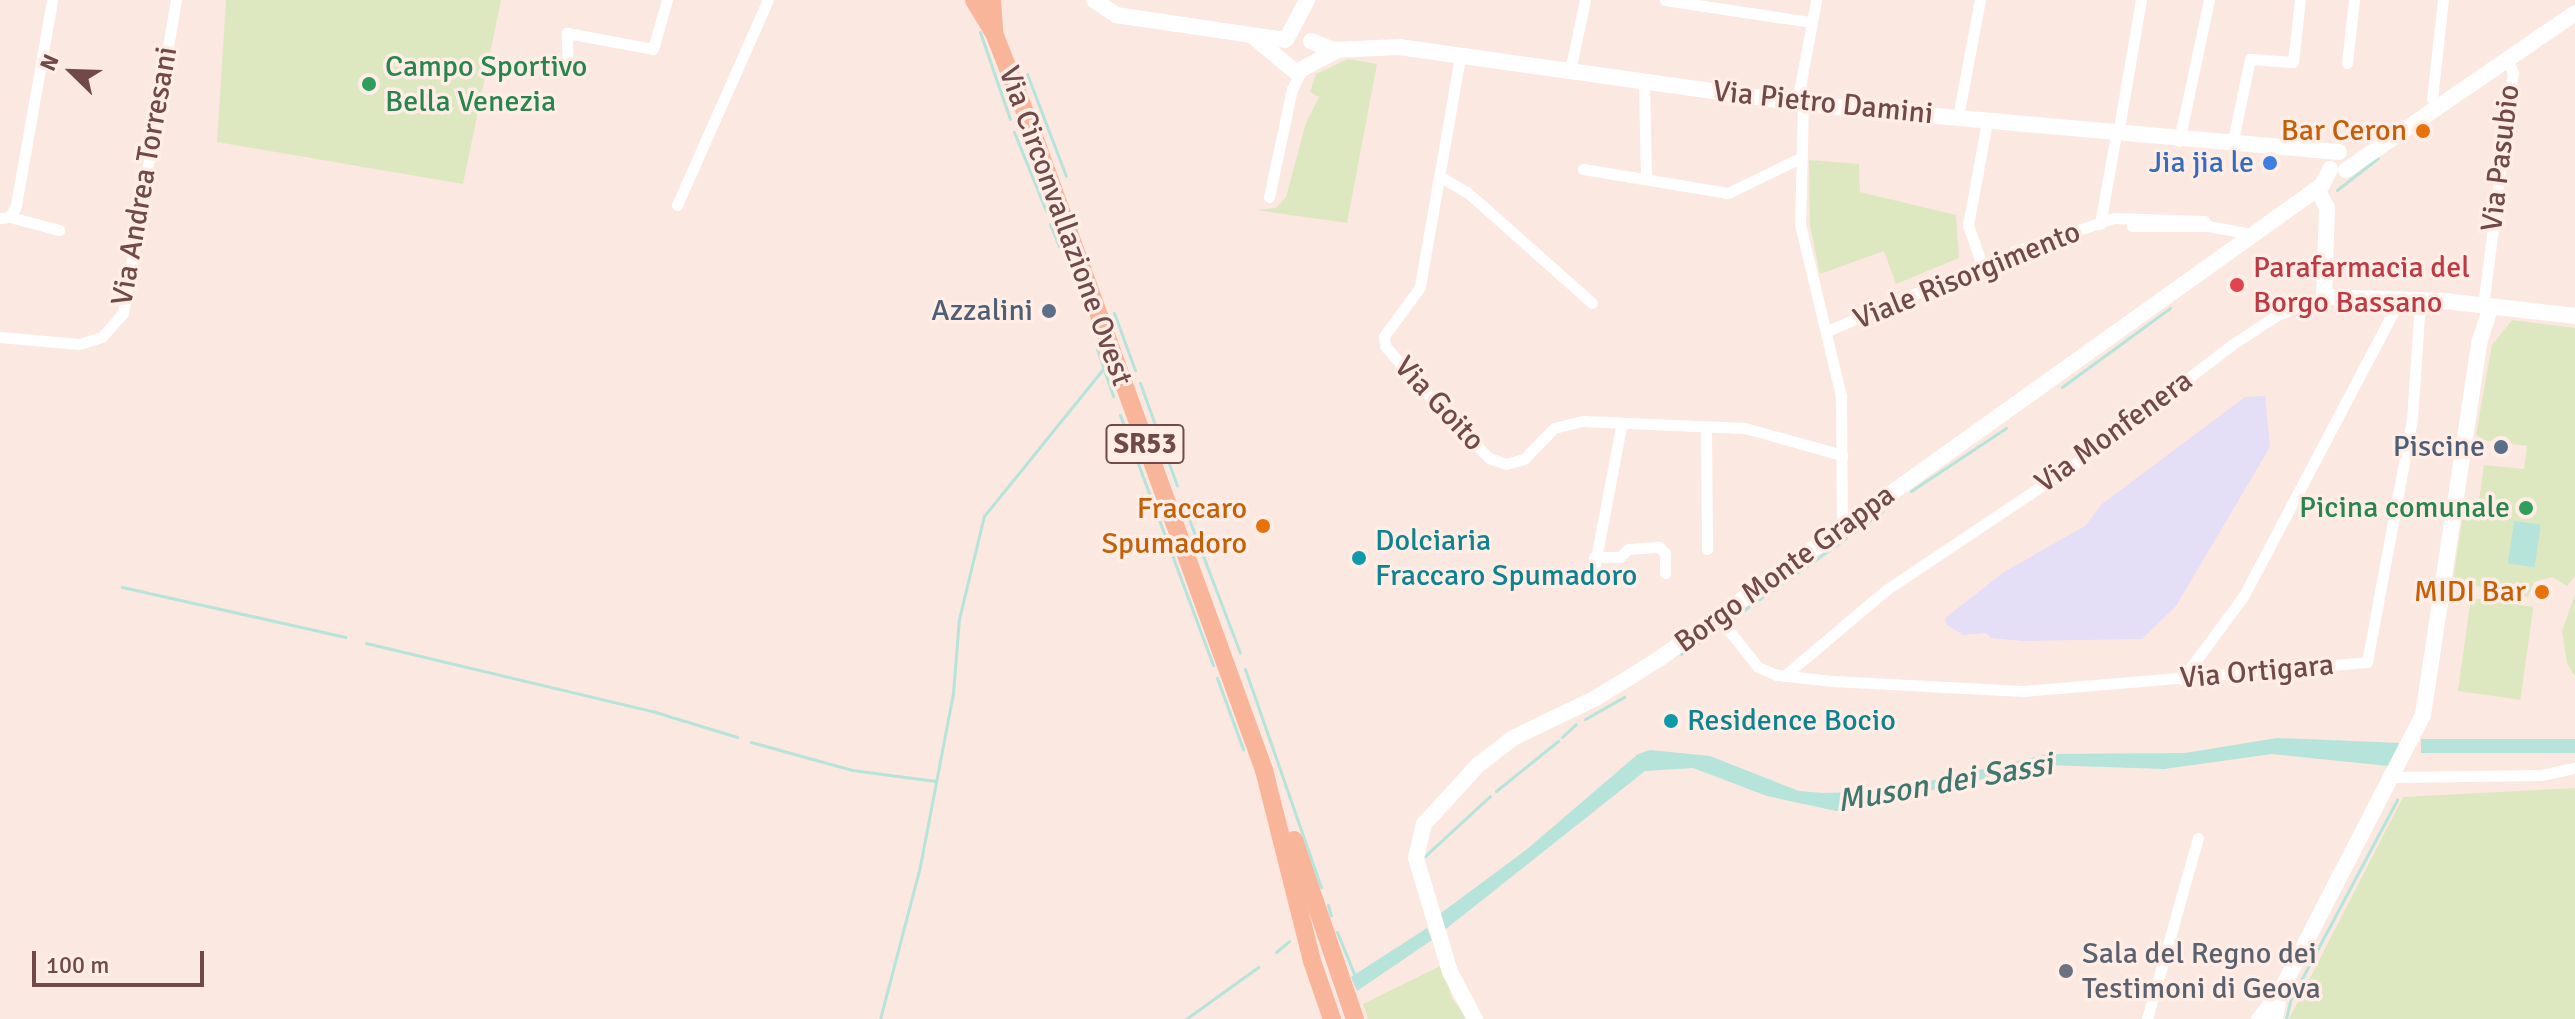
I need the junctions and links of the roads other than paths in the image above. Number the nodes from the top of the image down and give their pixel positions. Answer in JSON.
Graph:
{"nodes":[{"id":1,"x":52,"y":0,"type":"edge"},
{"id":2,"x":176,"y":0,"type":"edge"},
{"id":3,"x":667,"y":0,"type":"edge"},
{"id":4,"x":768,"y":0,"type":"edge"},
{"id":5,"x":974,"y":0,"type":"edge"},
{"id":6,"x":992,"y":0,"type":"edge"},
{"id":7,"x":1094,"y":0,"type":"edge"},
{"id":8,"x":1585,"y":0,"type":"edge"},
{"id":9,"x":1665,"y":0,"type":"edge"},
{"id":10,"x":1816,"y":0,"type":"edge"},
{"id":11,"x":1980,"y":0,"type":"edge"},
{"id":12,"x":2141,"y":0,"type":"edge"},
{"id":13,"x":2209,"y":0,"type":"edge"},
{"id":14,"x":2300,"y":0,"type":"edge"},
{"id":15,"x":2354,"y":0,"type":"edge"},
{"id":16,"x":2443,"y":0,"type":"edge"},
{"id":17,"x":1305,"y":7,"type":"edge"},
{"id":18,"x":2575,"y":13,"type":"edge"},
{"id":19,"x":1811,"y":22,"type":"junction"},
{"id":20,"x":994,"y":33,"type":"junction"},
{"id":21,"x":1256,"y":39,"type":"junction"},
{"id":22,"x":1286,"y":39,"type":"junction"},
{"id":23,"x":1309,"y":40,"type":"junction"},
{"id":24,"x":1338,"y":50,"type":"junction"},
{"id":25,"x":1460,"y":57,"type":"junction"},
{"id":26,"x":2507,"y":58,"type":"junction"},
{"id":27,"x":2347,"y":63,"type":"dead end"},
{"id":28,"x":1295,"y":67,"type":"junction"},
{"id":29,"x":568,"y":71,"type":"dead end"},
{"id":30,"x":1570,"y":71,"type":"junction"},
{"id":31,"x":1644,"y":82,"type":"junction"},
{"id":32,"x":1800,"y":103,"type":"junction"},
{"id":33,"x":2438,"y":105,"type":"junction"},
{"id":34,"x":1958,"y":117,"type":"junction"},
{"id":35,"x":1987,"y":121,"type":"junction"},
{"id":36,"x":2117,"y":134,"type":"junction"},
{"id":37,"x":2179,"y":141,"type":"junction"},
{"id":38,"x":2232,"y":145,"type":"junction"},
{"id":39,"x":2378,"y":147,"type":"junction"},
{"id":40,"x":2309,"y":152,"type":"junction"},
{"id":41,"x":2340,"y":152,"type":"junction"},
{"id":42,"x":1798,"y":159,"type":"junction"},
{"id":43,"x":1583,"y":169,"type":"dead end"},
{"id":44,"x":2337,"y":169,"type":"junction"},
{"id":45,"x":1439,"y":176,"type":"junction"},
{"id":46,"x":1646,"y":179,"type":"junction"},
{"id":47,"x":2317,"y":189,"type":"junction"},
{"id":48,"x":1269,"y":197,"type":"dead end"},
{"id":49,"x":677,"y":205,"type":"dead end"},
{"id":50,"x":5,"y":218,"type":"edge"},
{"id":51,"x":2104,"y":223,"type":"junction"},
{"id":52,"x":59,"y":230,"type":"dead end"},
{"id":53,"x":2253,"y":234,"type":"junction"},
{"id":54,"x":1982,"y":265,"type":"junction"},
{"id":55,"x":2324,"y":297,"type":"junction"},
{"id":56,"x":2400,"y":299,"type":"junction"},
{"id":57,"x":2420,"y":301,"type":"junction"},
{"id":58,"x":1592,"y":303,"type":"dead end"},
{"id":59,"x":2487,"y":306,"type":"junction"},
{"id":60,"x":2575,"y":316,"type":"edge"},
{"id":61,"x":1827,"y":331,"type":"junction"},
{"id":62,"x":0,"y":337,"type":"edge"},
{"id":63,"x":1621,"y":426,"type":"junction"},
{"id":64,"x":1706,"y":429,"type":"junction"},
{"id":65,"x":1842,"y":455,"type":"junction"},
{"id":66,"x":1842,"y":528,"type":"junction"},
{"id":67,"x":1707,"y":549,"type":"dead end"},
{"id":68,"x":1594,"y":557,"type":"junction"},
{"id":69,"x":1665,"y":573,"type":"dead end"},
{"id":70,"x":1592,"y":580,"type":"dead end"},
{"id":71,"x":1718,"y":617,"type":"junction"},
{"id":72,"x":1784,"y":676,"type":"junction"},
{"id":73,"x":2182,"y":679,"type":"junction"},
{"id":74,"x":2575,"y":768,"type":"edge"},
{"id":75,"x":2394,"y":774,"type":"junction"},
{"id":76,"x":1267,"y":779,"type":"junction"},
{"id":77,"x":2198,"y":838,"type":"dead end"},
{"id":78,"x":2277,"y":997,"type":"junction"},
{"id":79,"x":1353,"y":1015,"type":"edge"},
{"id":80,"x":1332,"y":1019,"type":"edge"},
{"id":81,"x":1475,"y":1019,"type":"edge"},
{"id":82,"x":2147,"y":1019,"type":"edge"},
{"id":83,"x":2259,"y":1019,"type":"edge"},
{"id":84,"x":2275,"y":1019,"type":"edge"}],
"edges":[{"from":1,"to":50,"type":"street"},
{"from":2,"to":62,"type":"street","name":"Via Andrea Torresani"},
{"from":3,"to":29,"type":"street"},
{"from":4,"to":49,"type":"street"},
{"from":5,"to":20,"type":"main road","name":"Via Circonvallazione Ovest","number":"SR53"},
{"from":6,"to":20,"type":"main road","name":"Via Circonvallazione Ovest","number":"SR53"},
{"from":7,"to":21,"type":"street"},
{"from":8,"to":30,"type":"street"},
{"from":9,"to":19,"type":"street"},
{"from":10,"to":19,"type":"street"},
{"from":11,"to":34,"type":"street"},
{"from":12,"to":36,"type":"street"},
{"from":13,"to":37,"type":"street"},
{"from":14,"to":38,"type":"street"},
{"from":15,"to":27,"type":"street"},
{"from":16,"to":33,"type":"street"},
{"from":17,"to":22,"type":"street"},
{"from":17,"to":23,"type":"street"},
{"from":18,"to":26,"type":"street","name":"Borgo Monte Grappa"},
{"from":19,"to":32,"type":"street"},
{"from":20,"to":76,"type":"main road","name":"Via Circonvallazione Ovest","number":"SR53"},
{"from":21,"to":22,"type":"street"},
{"from":21,"to":28,"type":"street"},
{"from":22,"to":23,"type":"street"},
{"from":22,"to":28,"type":"street"},
{"from":23,"to":24,"type":"street"},
{"from":23,"to":28,"type":"street"},
{"from":24,"to":25,"type":"street","name":"Via Pietro Damini"},
{"from":24,"to":28,"type":"street"},
{"from":25,"to":30,"type":"street","name":"Via Pietro Damini"},
{"from":25,"to":45,"type":"street","name":"Via Goito"},
{"from":26,"to":33,"type":"street","name":"Borgo Monte Grappa"},
{"from":26,"to":59,"type":"street","name":"Via Pasubio"},
{"from":28,"to":48,"type":"street"},
{"from":30,"to":31,"type":"street","name":"Via Pietro Damini"},
{"from":31,"to":32,"type":"street","name":"Via Pietro Damini"},
{"from":31,"to":46,"type":"street"},
{"from":32,"to":34,"type":"street","name":"Via Pietro Damini"},
{"from":32,"to":42,"type":"street"},
{"from":33,"to":39,"type":"street","name":"Borgo Monte Grappa"},
{"from":34,"to":35,"type":"street","name":"Via Pietro Damini"},
{"from":35,"to":36,"type":"street","name":"Via Pietro Damini"},
{"from":35,"to":54,"type":"street"},
{"from":36,"to":37,"type":"street","name":"Via Pietro Damini"},
{"from":36,"to":51,"type":"street"},
{"from":37,"to":38,"type":"street","name":"Via Pietro Damini"},
{"from":38,"to":40,"type":"street","name":"Via Pietro Damini"},
{"from":39,"to":41,"type":"street","name":"Borgo Monte Grappa"},
{"from":39,"to":44,"type":"street","name":"Borgo Monte Grappa"},
{"from":40,"to":41,"type":"street","name":"Via Pietro Damini"},
{"from":40,"to":44,"type":"street"},
{"from":41,"to":44,"type":"street"},
{"from":42,"to":46,"type":"street"},
{"from":42,"to":61,"type":"street"},
{"from":43,"to":46,"type":"street"},
{"from":44,"to":47,"type":"street","name":"Borgo Monte Grappa"},
{"from":45,"to":58,"type":"street"},
{"from":45,"to":63,"type":"street","name":"Via Goito"},
{"from":47,"to":53,"type":"street","name":"Borgo Monte Grappa"},
{"from":47,"to":55,"type":"street"},
{"from":50,"to":52,"type":"street"},
{"from":51,"to":53,"type":"street","name":"Viale Risorgimento"},
{"from":51,"to":54,"type":"street","name":"Viale Risorgimento"},
{"from":53,"to":66,"type":"street","name":"Borgo Monte Grappa"},
{"from":54,"to":61,"type":"street","name":"Viale Risorgimento"},
{"from":55,"to":56,"type":"street","name":"Via Monfenera"},
{"from":55,"to":72,"type":"street","name":"Via Monfenera"},
{"from":56,"to":57,"type":"street","name":"Via Monfenera"},
{"from":56,"to":73,"type":"street"},
{"from":57,"to":59,"type":"street","name":"Via Monfenera"},
{"from":57,"to":73,"type":"street","name":"Via Ortigara"},
{"from":59,"to":60,"type":"street","name":"Via Monfenera"},
{"from":59,"to":75,"type":"street"},
{"from":61,"to":65,"type":"street"},
{"from":63,"to":64,"type":"street"},
{"from":63,"to":68,"type":"street"},
{"from":64,"to":65,"type":"street"},
{"from":64,"to":67,"type":"street"},
{"from":65,"to":66,"type":"street"},
{"from":66,"to":71,"type":"street","name":"Borgo Monte Grappa"},
{"from":68,"to":69,"type":"street"},
{"from":68,"to":70,"type":"street"},
{"from":71,"to":72,"type":"street"},
{"from":71,"to":81,"type":"street","name":"Borgo Monte Grappa"},
{"from":72,"to":73,"type":"street","name":"Via Ortigara"},
{"from":74,"to":75,"type":"street"},
{"from":75,"to":78,"type":"street"},
{"from":76,"to":79,"type":"main road","name":"Via Circonvallazione Ovest","number":"SR53"},
{"from":76,"to":80,"type":"main road","name":"Via Circonvallazione Ovest","number":"SR53"},
{"from":77,"to":82,"type":"street"},
{"from":78,"to":83,"type":"street"},
{"from":78,"to":84,"type":"street"}]}
